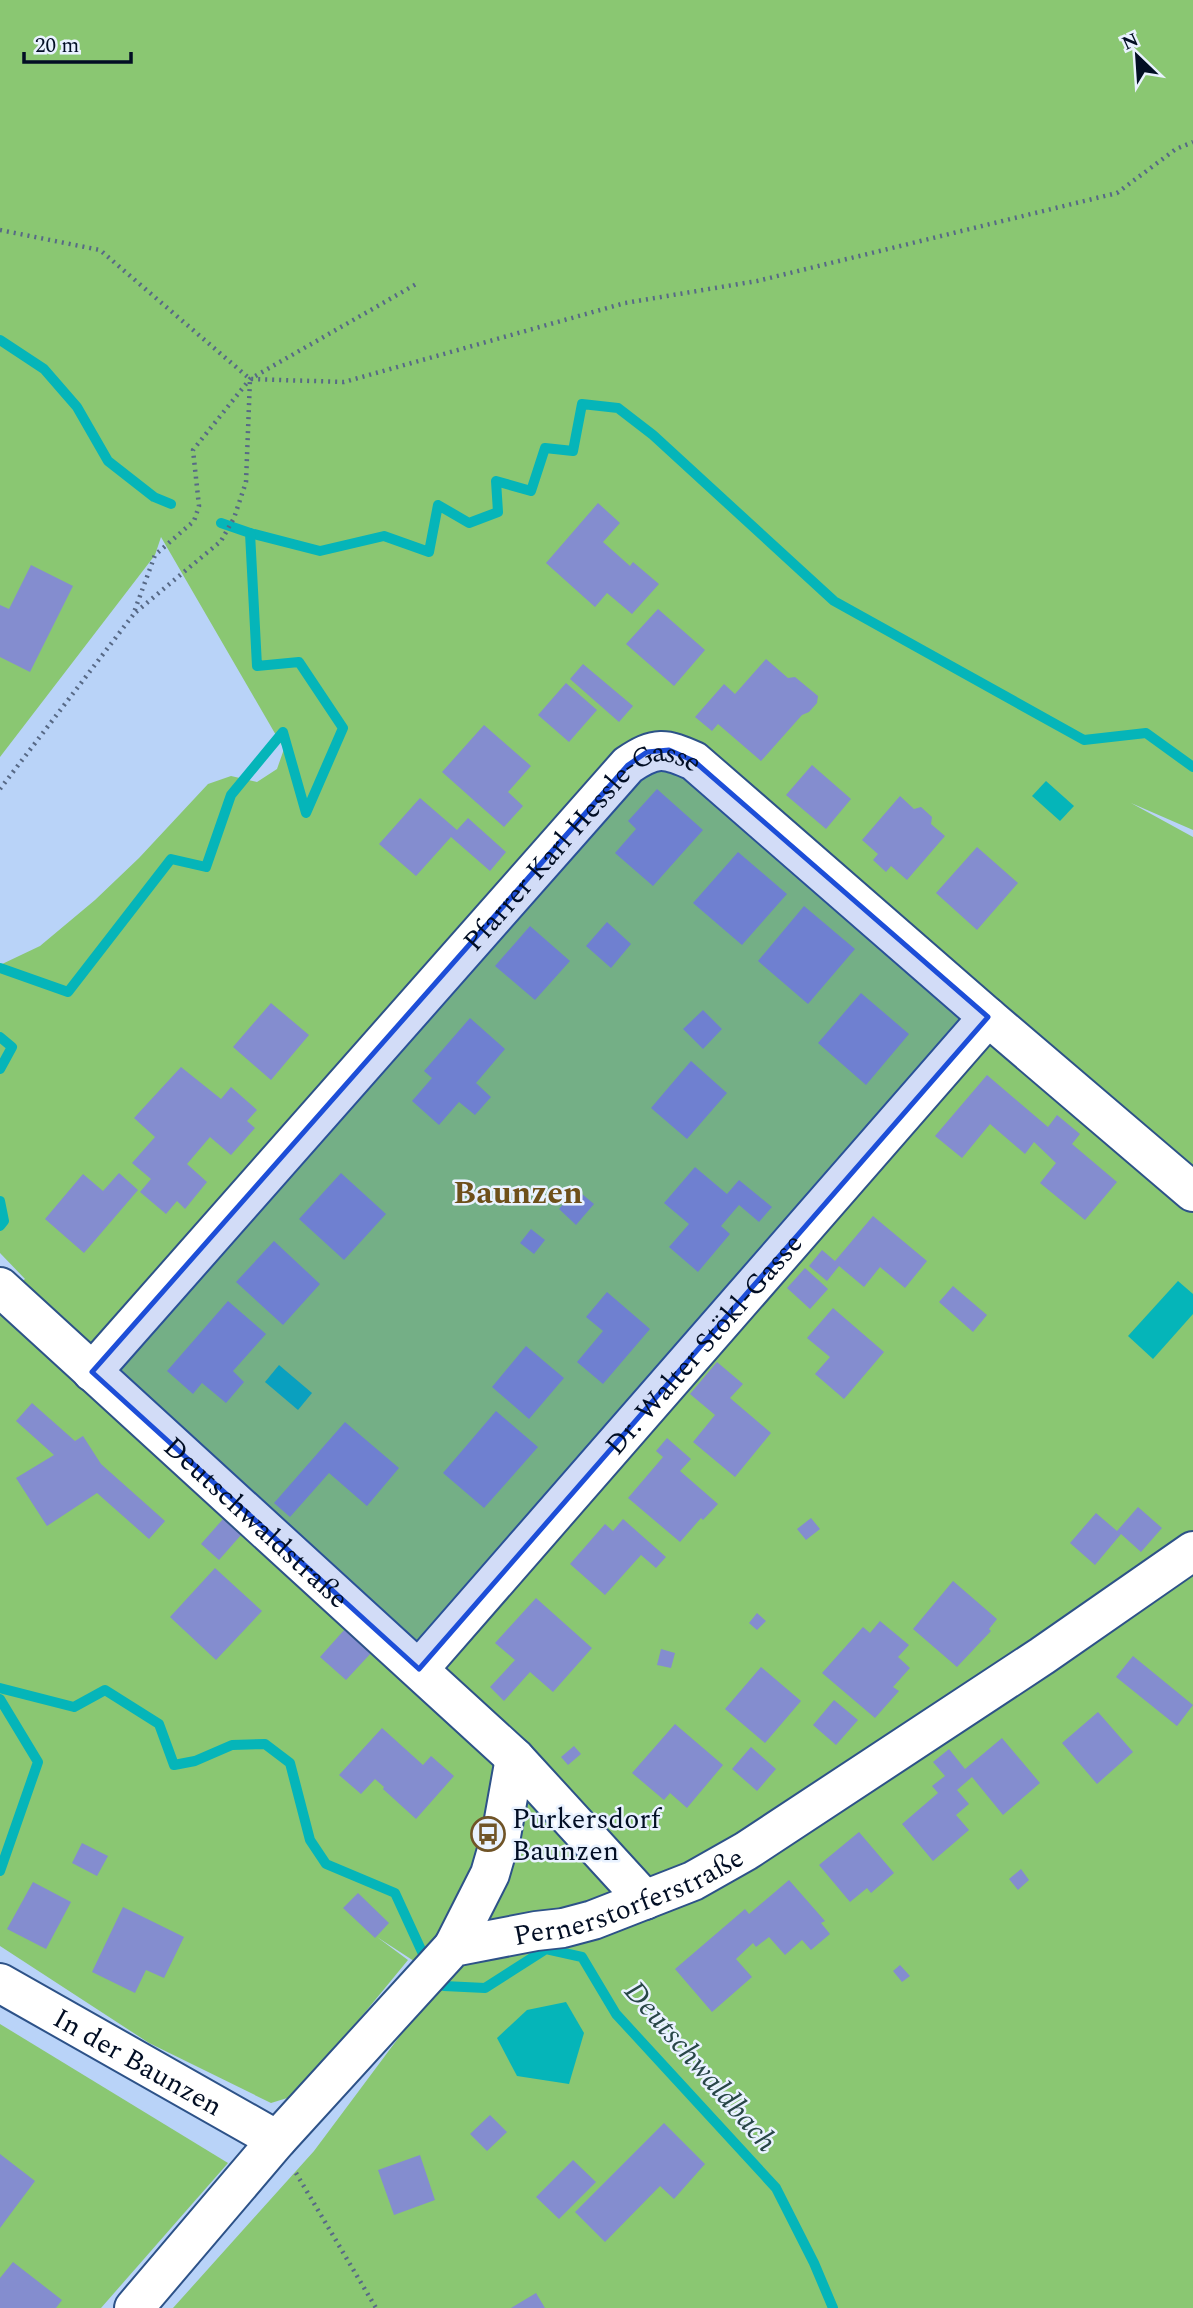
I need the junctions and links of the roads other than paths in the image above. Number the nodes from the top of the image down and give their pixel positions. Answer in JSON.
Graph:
{"nodes":[{"id":1,"x":988,"y":1017,"type":"junction"},
{"id":2,"x":1193,"y":1192,"type":"edge"},
{"id":3,"x":0,"y":1287,"type":"edge"},
{"id":4,"x":92,"y":1372,"type":"junction"},
{"id":5,"x":1193,"y":1551,"type":"edge"},
{"id":6,"x":419,"y":1669,"type":"junction"},
{"id":7,"x":515,"y":1758,"type":"junction"},
{"id":8,"x":490,"y":1874,"type":"junction"},
{"id":9,"x":645,"y":1900,"type":"junction"},
{"id":10,"x":536,"y":1931,"type":"junction"},
{"id":11,"x":441,"y":1960,"type":"junction"},
{"id":12,"x":0,"y":1983,"type":"edge"},
{"id":13,"x":277,"y":2140,"type":"junction"},
{"id":14,"x":134,"y":2308,"type":"edge"}],
"edges":[{"from":1,"to":2,"type":"street","name":"Pfarrer Karl Hessle-Gasse"},
{"from":1,"to":4,"type":"street","name":"Pfarrer Karl Hessle-Gasse"},
{"from":1,"to":6,"type":"street","name":"Dr. Walter Stökl-Gasse"},
{"from":3,"to":4,"type":"street","name":"Deutschwaldstraße"},
{"from":4,"to":6,"type":"street","name":"Deutschwaldstraße"},
{"from":5,"to":9,"type":"street","name":"Pernerstorferstraße"},
{"from":6,"to":7,"type":"street","name":"Deutschwaldstraße"},
{"from":7,"to":8,"type":"street"},
{"from":7,"to":9,"type":"street","name":"Deutschwaldstraße"},
{"from":8,"to":10,"type":"street"},
{"from":8,"to":11,"type":"street"},
{"from":9,"to":10,"type":"street","name":"Pernerstorferstraße"},
{"from":10,"to":11,"type":"street","name":"Pernerstorferstraße"},
{"from":11,"to":13,"type":"street"},
{"from":12,"to":13,"type":"street","name":"In der Baunzen"},
{"from":13,"to":14,"type":"street"}]}
